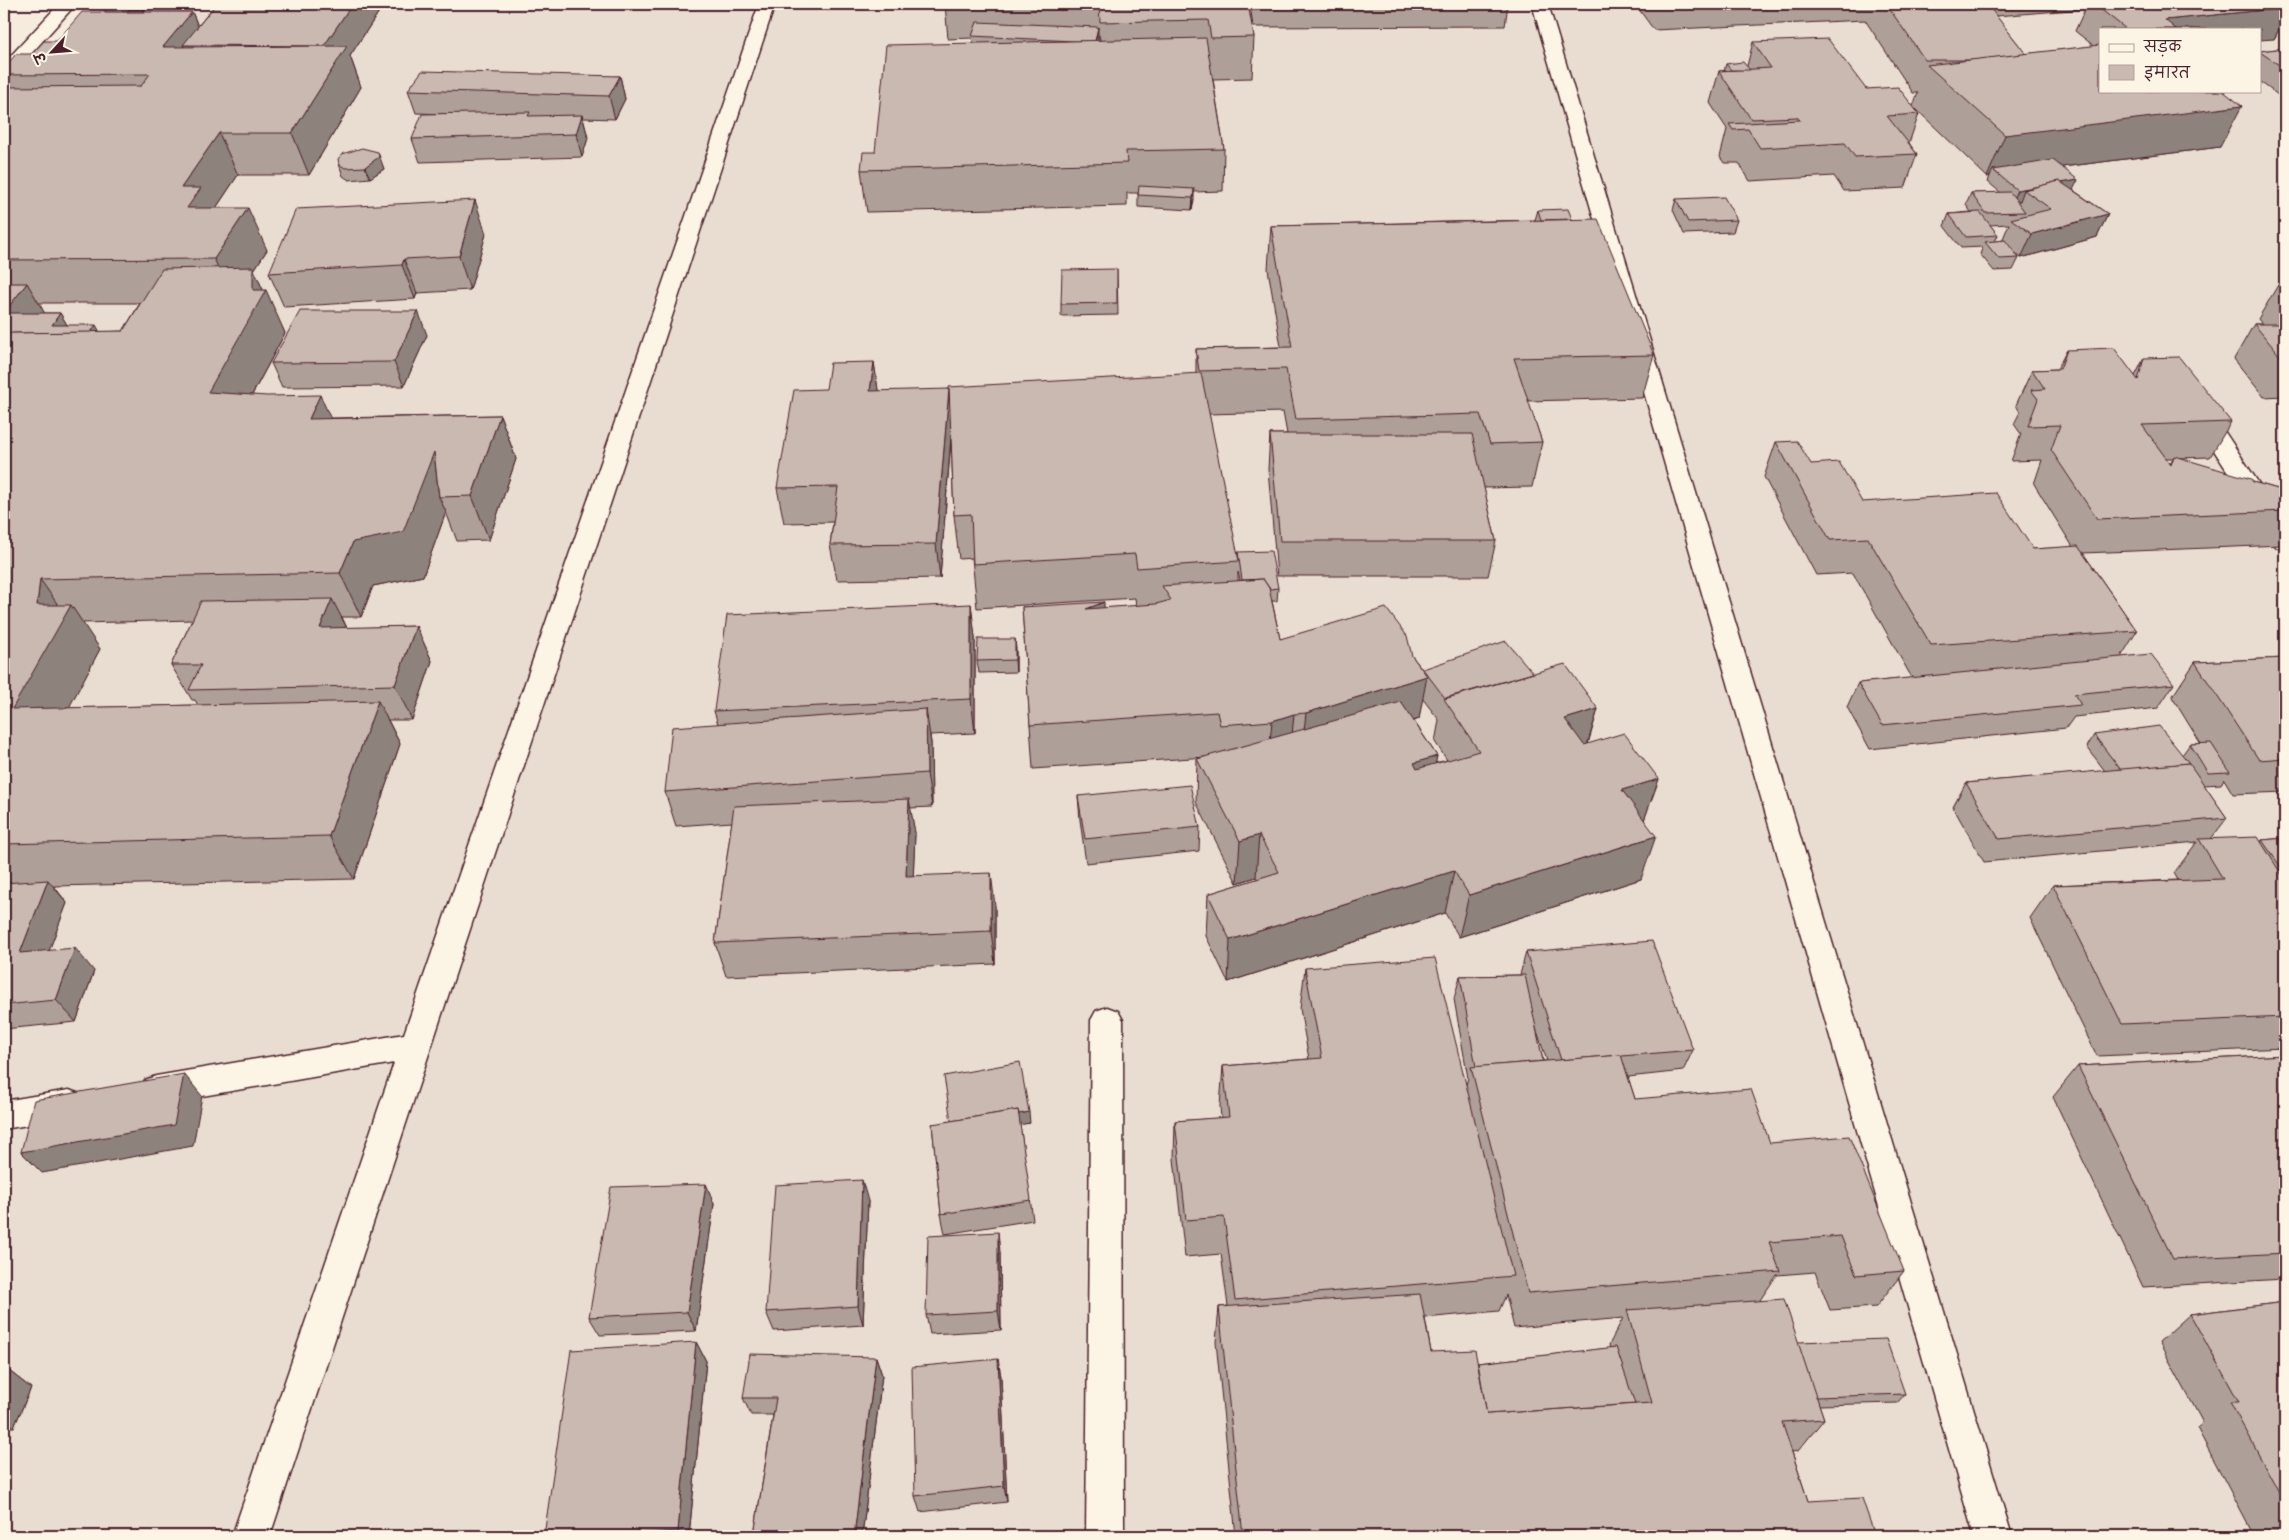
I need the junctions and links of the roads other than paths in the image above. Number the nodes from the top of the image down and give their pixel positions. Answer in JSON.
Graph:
{"nodes":[{"id":1,"x":68,"y":4,"type":"edge"},
{"id":2,"x":767,"y":4,"type":"edge"},
{"id":3,"x":1540,"y":4,"type":"edge"},
{"id":4,"x":4,"y":73,"type":"edge"},
{"id":5,"x":2186,"y":391,"type":"edge"},
{"id":6,"x":2285,"y":540,"type":"edge"},
{"id":7,"x":1107,"y":1020,"type":"dead end"},
{"id":8,"x":416,"y":1046,"type":"junction"},
{"id":9,"x":4,"y":1115,"type":"edge"},
{"id":10,"x":251,"y":1536,"type":"edge"},
{"id":11,"x":1105,"y":1536,"type":"edge"},
{"id":12,"x":1993,"y":1536,"type":"edge"}],
"edges":[{"from":1,"to":4,"type":"street"},
{"from":2,"to":8,"type":"street"},
{"from":3,"to":12,"type":"street"},
{"from":5,"to":6,"type":"street"},
{"from":7,"to":11,"type":"street"},
{"from":8,"to":9,"type":"street"},
{"from":8,"to":10,"type":"street"}]}
